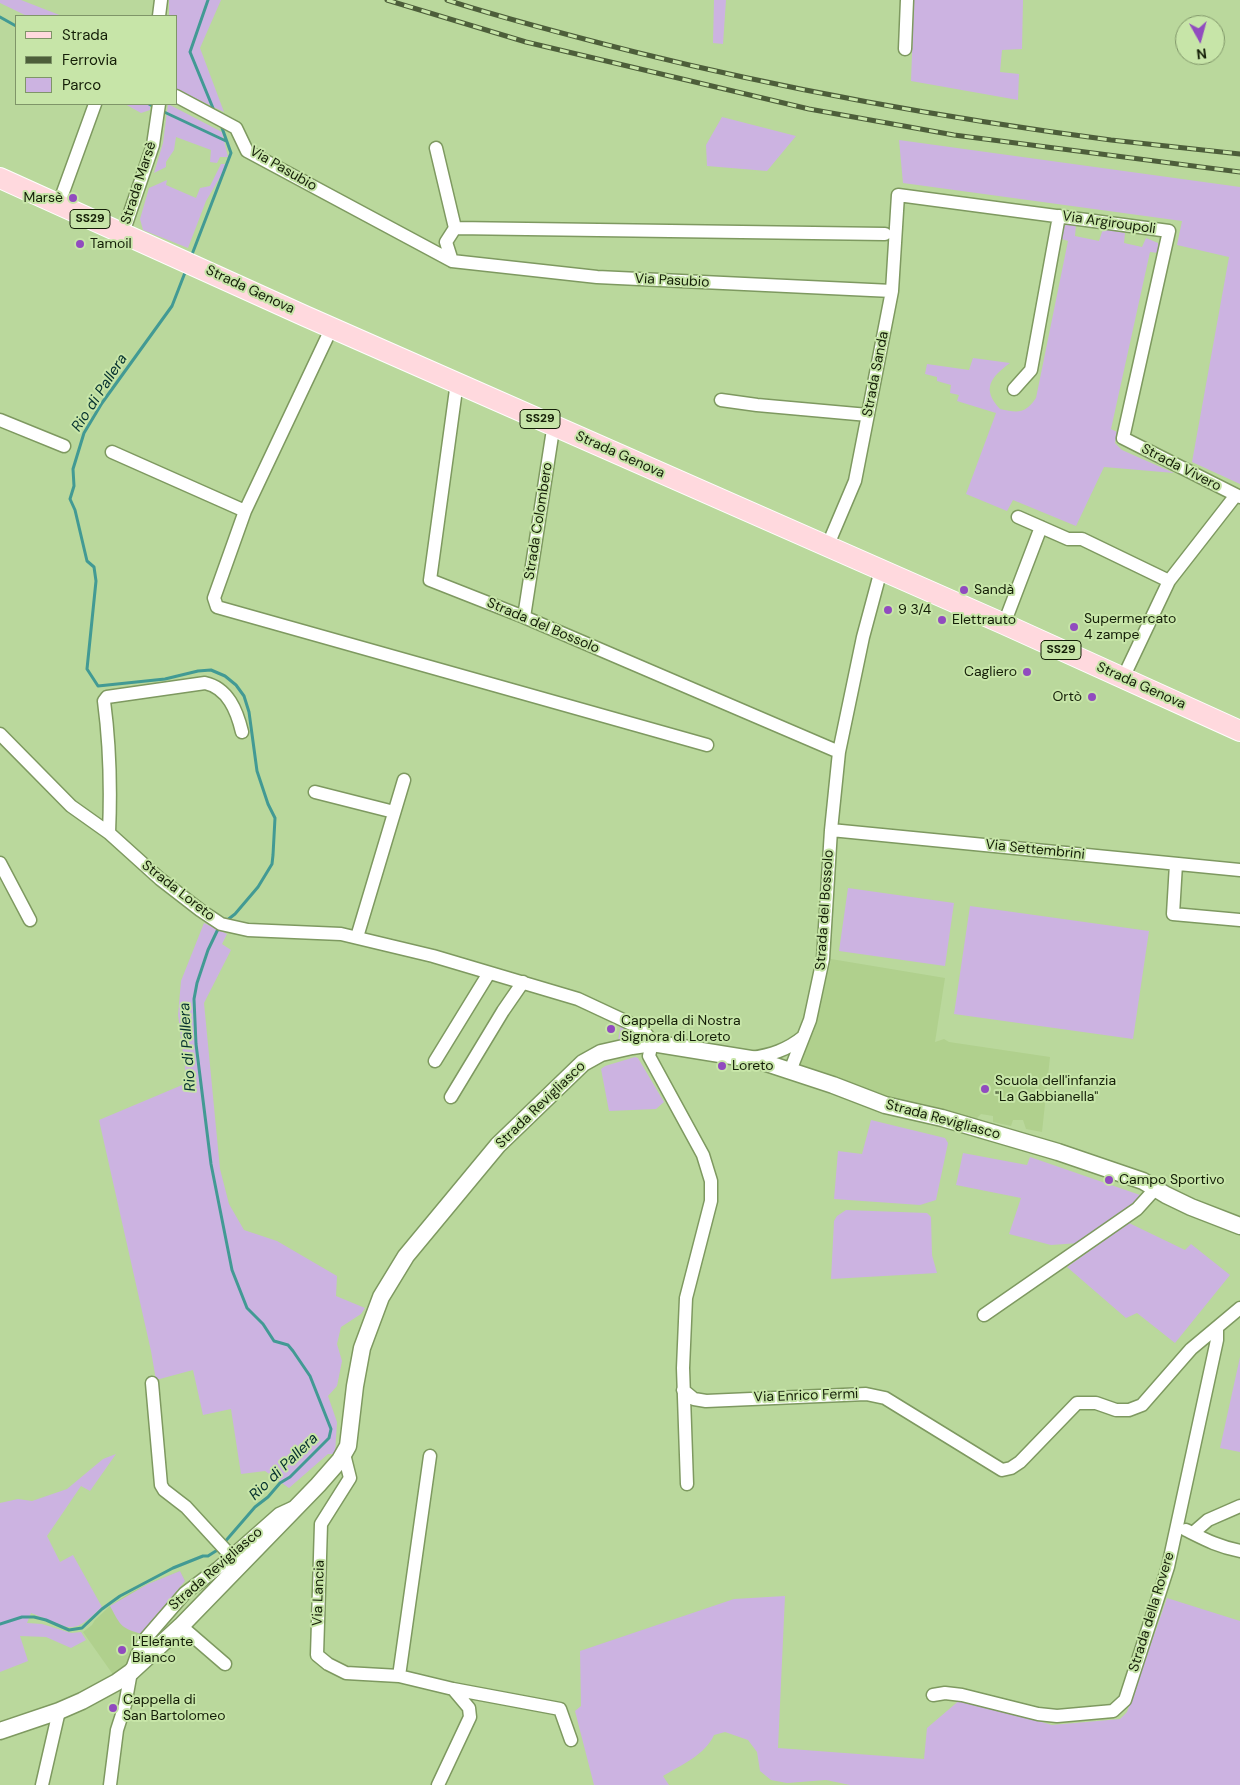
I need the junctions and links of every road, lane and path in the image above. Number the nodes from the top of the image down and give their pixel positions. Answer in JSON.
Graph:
{"nodes":[{"id":1,"x":161,"y":0,"type":"edge"},
{"id":2,"x":907,"y":0,"type":"edge"},
{"id":3,"x":159,"y":15,"type":"edge"},
{"id":4,"x":905,"y":49,"type":"dead end"},
{"id":5,"x":178,"y":97,"type":"edge"},
{"id":6,"x":95,"y":105,"type":"edge"},
{"id":7,"x":159,"y":105,"type":"edge"},
{"id":8,"x":436,"y":148,"type":"dead end"},
{"id":9,"x":0,"y":178,"type":"edge"},
{"id":10,"x":898,"y":195,"type":"joint"},
{"id":11,"x":58,"y":206,"type":"junction"},
{"id":12,"x":1059,"y":216,"type":"junction"},
{"id":13,"x":455,"y":228,"type":"junction"},
{"id":14,"x":123,"y":233,"type":"junction"},
{"id":15,"x":885,"y":234,"type":"dead end"},
{"id":16,"x":452,"y":261,"type":"junction"},
{"id":17,"x":892,"y":291,"type":"junction"},
{"id":18,"x":332,"y":327,"type":"junction"},
{"id":19,"x":457,"y":382,"type":"junction"},
{"id":20,"x":1014,"y":389,"type":"dead end"},
{"id":21,"x":721,"y":400,"type":"dead end"},
{"id":22,"x":868,"y":416,"type":"junction"},
{"id":23,"x":0,"y":420,"type":"edge"},
{"id":24,"x":556,"y":426,"type":"junction"},
{"id":25,"x":1123,"y":438,"type":"joint"},
{"id":26,"x":64,"y":446,"type":"dead end"},
{"id":27,"x":112,"y":452,"type":"dead end"},
{"id":28,"x":1238,"y":496,"type":"edge"},
{"id":29,"x":245,"y":511,"type":"junction"},
{"id":30,"x":1018,"y":517,"type":"dead end"},
{"id":31,"x":1041,"y":527,"type":"junction"},
{"id":32,"x":827,"y":547,"type":"junction"},
{"id":33,"x":881,"y":570,"type":"junction"},
{"id":34,"x":1169,"y":581,"type":"junction"},
{"id":35,"x":524,"y":617,"type":"junction"},
{"id":36,"x":1004,"y":624,"type":"junction"},
{"id":37,"x":1123,"y":678,"type":"junction"},
{"id":38,"x":1240,"y":731,"type":"edge"},
{"id":39,"x":242,"y":732,"type":"dead end"},
{"id":40,"x":0,"y":734,"type":"edge"},
{"id":41,"x":707,"y":745,"type":"dead end"},
{"id":42,"x":0,"y":748,"type":"edge"},
{"id":43,"x":839,"y":752,"type":"junction"},
{"id":44,"x":22,"y":756,"type":"junction"},
{"id":45,"x":404,"y":780,"type":"dead end"},
{"id":46,"x":315,"y":792,"type":"dead end"},
{"id":47,"x":394,"y":812,"type":"junction"},
{"id":48,"x":831,"y":830,"type":"junction"},
{"id":49,"x":109,"y":833,"type":"junction"},
{"id":50,"x":0,"y":863,"type":"edge"},
{"id":51,"x":1176,"y":864,"type":"junction"},
{"id":52,"x":1240,"y":870,"type":"edge"},
{"id":53,"x":30,"y":920,"type":"dead end"},
{"id":54,"x":1240,"y":920,"type":"edge"},
{"id":55,"x":357,"y":937,"type":"junction"},
{"id":56,"x":489,"y":973,"type":"junction"},
{"id":57,"x":523,"y":982,"type":"junction"},
{"id":58,"x":803,"y":1037,"type":"junction"},
{"id":59,"x":652,"y":1043,"type":"junction"},
{"id":60,"x":746,"y":1058,"type":"junction"},
{"id":61,"x":435,"y":1061,"type":"dead end"},
{"id":62,"x":790,"y":1071,"type":"junction"},
{"id":63,"x":451,"y":1097,"type":"dead end"},
{"id":64,"x":1156,"y":1188,"type":"junction"},
{"id":65,"x":1240,"y":1226,"type":"edge"},
{"id":66,"x":1240,"y":1308,"type":"edge"},
{"id":67,"x":984,"y":1315,"type":"dead end"},
{"id":68,"x":1218,"y":1328,"type":"junction"},
{"id":69,"x":152,"y":1383,"type":"dead end"},
{"id":70,"x":683,"y":1390,"type":"junction"},
{"id":71,"x":344,"y":1454,"type":"junction"},
{"id":72,"x":430,"y":1456,"type":"dead end"},
{"id":73,"x":687,"y":1484,"type":"dead end"},
{"id":74,"x":299,"y":1505,"type":"junction"},
{"id":75,"x":1240,"y":1506,"type":"edge"},
{"id":76,"x":224,"y":1549,"type":"junction"},
{"id":77,"x":1240,"y":1551,"type":"edge"},
{"id":78,"x":182,"y":1626,"type":"junction"},
{"id":79,"x":225,"y":1664,"type":"dead end"},
{"id":80,"x":131,"y":1672,"type":"junction"},
{"id":81,"x":399,"y":1676,"type":"junction"},
{"id":82,"x":453,"y":1689,"type":"junction"},
{"id":83,"x":932,"y":1695,"type":"dead end"},
{"id":84,"x":59,"y":1711,"type":"junction"},
{"id":85,"x":0,"y":1731,"type":"edge"},
{"id":86,"x":571,"y":1740,"type":"dead end"},
{"id":87,"x":42,"y":1785,"type":"edge"},
{"id":88,"x":110,"y":1785,"type":"edge"},
{"id":89,"x":438,"y":1785,"type":"edge"}],
"edges":[{"from":1,"to":3,"type":"street"},
{"from":2,"to":4,"type":"street"},
{"from":5,"to":16,"type":"street","name":"Via Pasubio"},
{"from":6,"to":11,"type":"street"},
{"from":7,"to":14,"type":"street","name":"Strada Marsè"},
{"from":8,"to":13,"type":"street"},
{"from":9,"to":11,"type":"main road","name":"Strada Genova","number":"SS29"},
{"from":10,"to":12,"type":"street","name":"Via Argiroupoli"},
{"from":10,"to":17,"type":"street","name":"Strada Sanda"},
{"from":11,"to":14,"type":"main road","name":"Strada Genova","number":"SS29"},
{"from":12,"to":20,"type":"street"},
{"from":12,"to":25,"type":"street","name":"Via Argiroupoli"},
{"from":13,"to":15,"type":"street"},
{"from":13,"to":16,"type":"street"},
{"from":14,"to":18,"type":"main road","name":"Strada Genova","number":"SS29"},
{"from":16,"to":17,"type":"street","name":"Via Pasubio"},
{"from":17,"to":22,"type":"street","name":"Strada Sanda"},
{"from":18,"to":19,"type":"main road","name":"Strada Genova","number":"SS29"},
{"from":18,"to":29,"type":"street"},
{"from":19,"to":24,"type":"main road","name":"Strada Genova","number":"SS29"},
{"from":19,"to":35,"type":"street","name":"Strada del Bossolo"},
{"from":21,"to":22,"type":"street"},
{"from":22,"to":32,"type":"street","name":"Strada Sanda"},
{"from":23,"to":26,"type":"street"},
{"from":24,"to":32,"type":"main road","name":"Strada Genova","number":"SS29"},
{"from":24,"to":35,"type":"street","name":"Strada Colombero"},
{"from":25,"to":28,"type":"street","name":"Strada Vivero"},
{"from":27,"to":29,"type":"street"},
{"from":28,"to":34,"type":"street"},
{"from":29,"to":41,"type":"street"},
{"from":30,"to":31,"type":"street"},
{"from":31,"to":34,"type":"street"},
{"from":31,"to":36,"type":"street"},
{"from":32,"to":33,"type":"main road","name":"Strada Genova","number":"SS29"},
{"from":33,"to":36,"type":"main road","name":"Strada Genova","number":"SS29"},
{"from":33,"to":43,"type":"street","name":"Strada del Bossolo"},
{"from":34,"to":37,"type":"street"},
{"from":35,"to":43,"type":"street","name":"Strada del Bossolo"},
{"from":36,"to":37,"type":"main road","name":"Strada Genova","number":"SS29"},
{"from":37,"to":38,"type":"main road","name":"Strada Genova","number":"SS29"},
{"from":39,"to":49,"type":"street"},
{"from":40,"to":44,"type":"street","name":"Strada Loreto"},
{"from":42,"to":44,"type":"street"},
{"from":43,"to":48,"type":"street","name":"Strada del Bossolo"},
{"from":44,"to":49,"type":"street","name":"Strada Loreto"},
{"from":45,"to":47,"type":"street"},
{"from":46,"to":47,"type":"street"},
{"from":47,"to":55,"type":"street"},
{"from":48,"to":51,"type":"street","name":"Via Settembrini"},
{"from":48,"to":58,"type":"street","name":"Strada del Bossolo"},
{"from":49,"to":55,"type":"street","name":"Strada Loreto"},
{"from":50,"to":53,"type":"street"},
{"from":51,"to":52,"type":"street","name":"Via Settembrini"},
{"from":51,"to":54,"type":"street"},
{"from":55,"to":56,"type":"street","name":"Strada Loreto"},
{"from":56,"to":57,"type":"street","name":"Strada Loreto"},
{"from":56,"to":61,"type":"street"},
{"from":57,"to":59,"type":"street","name":"Strada Loreto"},
{"from":57,"to":63,"type":"street"},
{"from":58,"to":60,"type":"street"},
{"from":58,"to":62,"type":"street","name":"Strada del Bossolo"},
{"from":59,"to":60,"type":"street","name":"Strada Revigliasco"},
{"from":59,"to":70,"type":"street"},
{"from":59,"to":71,"type":"street","name":"Strada Revigliasco"},
{"from":60,"to":62,"type":"street","name":"Strada Revigliasco"},
{"from":62,"to":64,"type":"street","name":"Strada Revigliasco"},
{"from":64,"to":65,"type":"street","name":"Strada Revigliasco"},
{"from":64,"to":67,"type":"street"},
{"from":66,"to":68,"type":"street"},
{"from":68,"to":70,"type":"street","name":"Via Enrico Fermi"},
{"from":68,"to":83,"type":"street","name":"Strada della Rovere"},
{"from":69,"to":76,"type":"street"},
{"from":70,"to":73,"type":"street"},
{"from":71,"to":74,"type":"street","name":"Strada Revigliasco"},
{"from":71,"to":81,"type":"street","name":"Via Lancia"},
{"from":72,"to":81,"type":"street"},
{"from":74,"to":76,"type":"street","name":"Strada Revigliasco"},
{"from":74,"to":78,"type":"street","name":"Strada Revigliasco"},
{"from":75,"to":77,"type":"street"},
{"from":76,"to":80,"type":"street","name":"Strada Revigliasco"},
{"from":78,"to":79,"type":"street"},
{"from":78,"to":80,"type":"street","name":"Strada Revigliasco"},
{"from":80,"to":84,"type":"street","name":"Strada Revigliasco"},
{"from":80,"to":88,"type":"street"},
{"from":81,"to":82,"type":"street","name":"Via Lancia"},
{"from":82,"to":86,"type":"street","name":"Via Lancia"},
{"from":82,"to":89,"type":"street"},
{"from":84,"to":85,"type":"street","name":"Strada Revigliasco"},
{"from":84,"to":87,"type":"street"}]}
